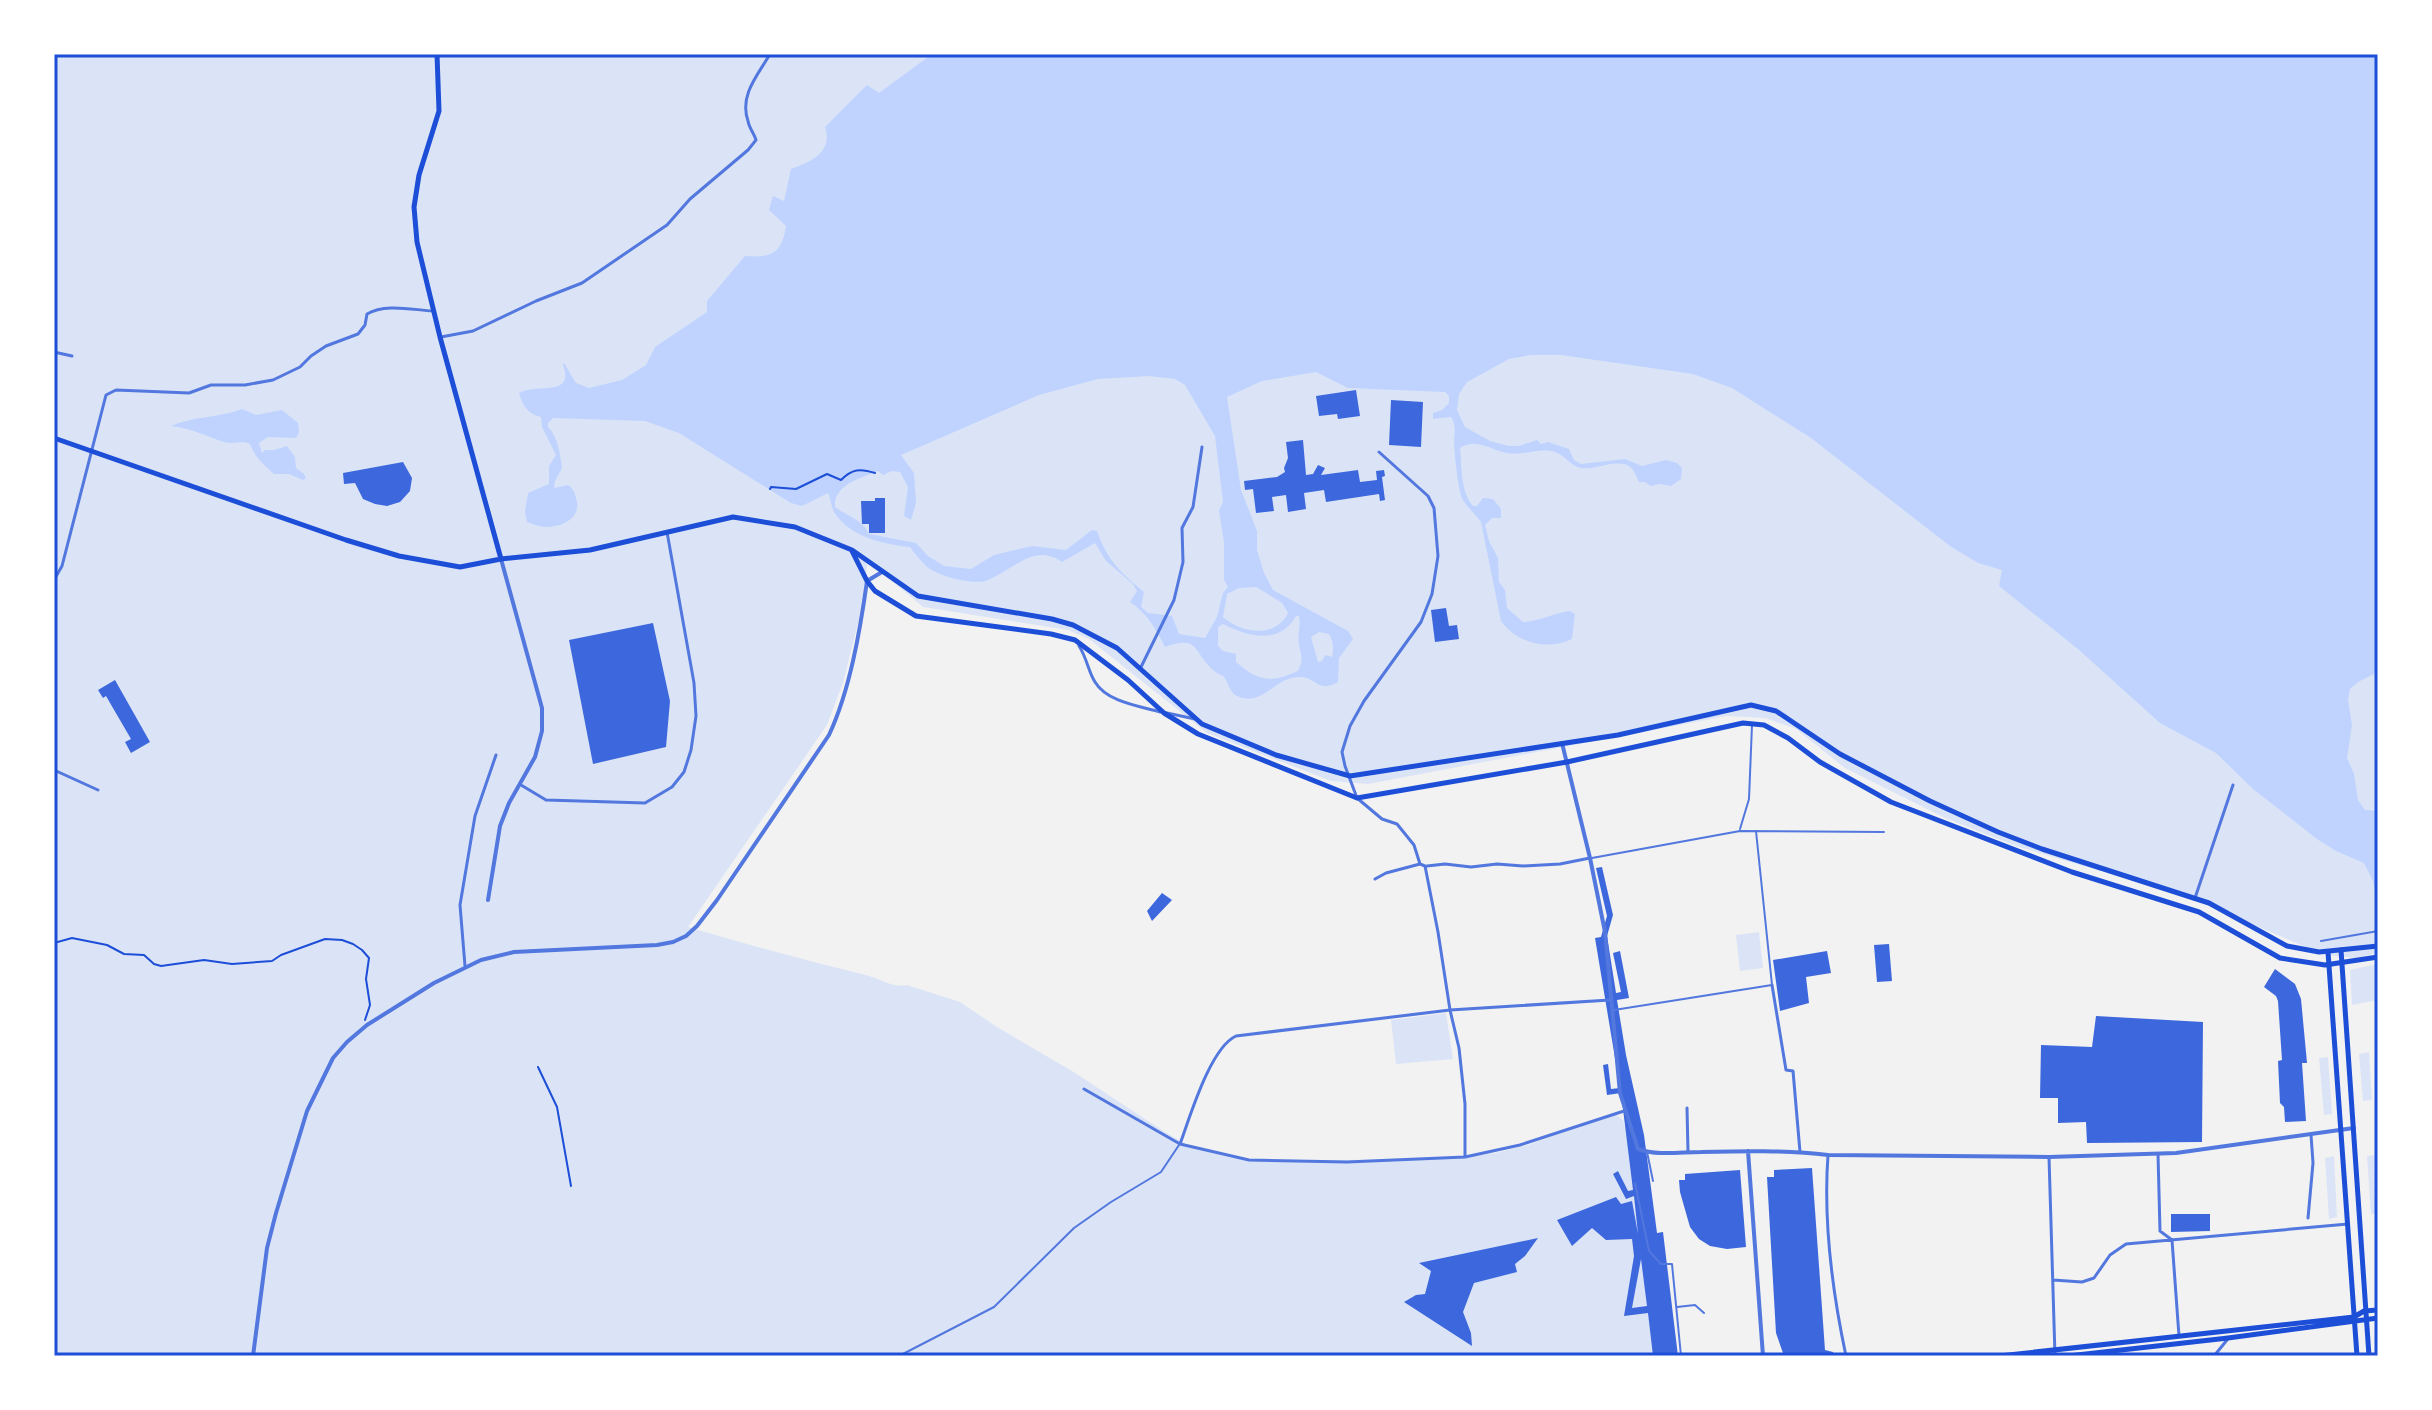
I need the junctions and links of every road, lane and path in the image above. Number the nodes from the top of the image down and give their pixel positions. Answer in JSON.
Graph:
{"nodes":[{"id":1,"x":437,"y":54,"type":"edge"},
{"id":2,"x":770,"y":54,"type":"edge"},
{"id":3,"x":433,"y":311,"type":"junction"},
{"id":4,"x":440,"y":337,"type":"junction"},
{"id":5,"x":54,"y":352,"type":"edge"},
{"id":6,"x":72,"y":356,"type":"dead end"},
{"id":7,"x":54,"y":438,"type":"edge"},
{"id":8,"x":1202,"y":447,"type":"dead end"},
{"id":9,"x":92,"y":450,"type":"junction"},
{"id":10,"x":1379,"y":452,"type":"dead end"},
{"id":11,"x":875,"y":473,"type":"dead end"},
{"id":12,"x":770,"y":489,"type":"dead end"},
{"id":13,"x":667,"y":532,"type":"junction"},
{"id":14,"x":852,"y":550,"type":"junction"},
{"id":15,"x":501,"y":559,"type":"junction"},
{"id":16,"x":882,"y":571,"type":"junction"},
{"id":17,"x":54,"y":580,"type":"edge"},
{"id":18,"x":867,"y":581,"type":"junction"},
{"id":19,"x":1075,"y":640,"type":"junction"},
{"id":20,"x":1140,"y":670,"type":"junction"},
{"id":21,"x":1164,"y":713,"type":"junction"},
{"id":22,"x":1197,"y":720,"type":"junction"},
{"id":23,"x":1752,"y":724,"type":"junction"},
{"id":24,"x":1562,"y":743,"type":"junction"},
{"id":25,"x":496,"y":755,"type":"dead end"},
{"id":26,"x":1567,"y":762,"type":"junction"},
{"id":27,"x":54,"y":770,"type":"edge"},
{"id":28,"x":1350,"y":776,"type":"junction"},
{"id":29,"x":521,"y":785,"type":"junction"},
{"id":30,"x":2233,"y":785,"type":"dead end"},
{"id":31,"x":98,"y":790,"type":"dead end"},
{"id":32,"x":1357,"y":798,"type":"junction"},
{"id":33,"x":1740,"y":831,"type":"junction"},
{"id":34,"x":1756,"y":831,"type":"junction"},
{"id":35,"x":1884,"y":832,"type":"dead end"},
{"id":36,"x":1590,"y":858,"type":"junction"},
{"id":37,"x":1420,"y":864,"type":"junction"},
{"id":38,"x":1425,"y":866,"type":"junction"},
{"id":39,"x":1375,"y":879,"type":"dead end"},
{"id":40,"x":2195,"y":898,"type":"junction"},
{"id":41,"x":488,"y":900,"type":"dead end"},
{"id":42,"x":2378,"y":931,"type":"edge"},
{"id":43,"x":2321,"y":941,"type":"dead end"},
{"id":44,"x":54,"y":943,"type":"edge"},
{"id":45,"x":2378,"y":946,"type":"edge"},
{"id":46,"x":2341,"y":950,"type":"junction"},
{"id":47,"x":2328,"y":952,"type":"junction"},
{"id":48,"x":2378,"y":957,"type":"edge"},
{"id":49,"x":2342,"y":963,"type":"junction"},
{"id":50,"x":2330,"y":965,"type":"junction"},
{"id":51,"x":465,"y":966,"type":"junction"},
{"id":52,"x":1772,"y":985,"type":"junction"},
{"id":53,"x":1613,"y":1000,"type":"junction"},
{"id":54,"x":1450,"y":1010,"type":"junction"},
{"id":55,"x":1614,"y":1010,"type":"junction"},
{"id":56,"x":364,"y":1020,"type":"dead end"},
{"id":57,"x":538,"y":1067,"type":"dead end"},
{"id":58,"x":1084,"y":1089,"type":"dead end"},
{"id":59,"x":1687,"y":1108,"type":"dead end"},
{"id":60,"x":1624,"y":1111,"type":"junction"},
{"id":61,"x":2354,"y":1128,"type":"junction"},
{"id":62,"x":2342,"y":1130,"type":"junction"},
{"id":63,"x":2311,"y":1135,"type":"junction"},
{"id":64,"x":1180,"y":1144,"type":"junction"},
{"id":65,"x":1748,"y":1151,"type":"junction"},
{"id":66,"x":1647,"y":1152,"type":"junction"},
{"id":67,"x":1688,"y":1152,"type":"junction"},
{"id":68,"x":1800,"y":1152,"type":"junction"},
{"id":69,"x":2158,"y":1154,"type":"junction"},
{"id":70,"x":1828,"y":1155,"type":"junction"},
{"id":71,"x":1465,"y":1157,"type":"junction"},
{"id":72,"x":2049,"y":1157,"type":"junction"},
{"id":73,"x":1653,"y":1181,"type":"dead end"},
{"id":74,"x":1635,"y":1183,"type":"dead end"},
{"id":75,"x":571,"y":1186,"type":"dead end"},
{"id":76,"x":2308,"y":1218,"type":"dead end"},
{"id":77,"x":2348,"y":1224,"type":"junction"},
{"id":78,"x":2172,"y":1240,"type":"junction"},
{"id":79,"x":2053,"y":1280,"type":"junction"},
{"id":80,"x":1677,"y":1307,"type":"junction"},
{"id":81,"x":2378,"y":1310,"type":"edge"},
{"id":82,"x":2364,"y":1311,"type":"junction"},
{"id":83,"x":1704,"y":1313,"type":"dead end"},
{"id":84,"x":2378,"y":1318,"type":"edge"},
{"id":85,"x":2365,"y":1319,"type":"junction"},
{"id":86,"x":2354,"y":1320,"type":"junction"},
{"id":87,"x":2179,"y":1336,"type":"junction"},
{"id":88,"x":2228,"y":1338,"type":"junction"},
{"id":89,"x":2054,"y":1353,"type":"edge"},
{"id":90,"x":253,"y":1356,"type":"edge"},
{"id":91,"x":899,"y":1356,"type":"edge"},
{"id":92,"x":1681,"y":1356,"type":"edge"},
{"id":93,"x":1763,"y":1356,"type":"edge"},
{"id":94,"x":1846,"y":1356,"type":"edge"},
{"id":95,"x":1999,"y":1356,"type":"edge"},
{"id":96,"x":2068,"y":1356,"type":"edge"},
{"id":97,"x":2214,"y":1356,"type":"edge"},
{"id":98,"x":2357,"y":1356,"type":"edge"},
{"id":99,"x":2369,"y":1356,"type":"edge"}],
"edges":[{"from":1,"to":3,"type":"main road"},
{"from":2,"to":4,"type":"street"},
{"from":3,"to":4,"type":"main road"},
{"from":3,"to":9,"type":"street"},
{"from":4,"to":15,"type":"main road"},
{"from":5,"to":6,"type":"street"},
{"from":7,"to":9,"type":"main road"},
{"from":8,"to":20,"type":"street"},
{"from":9,"to":15,"type":"main road"},
{"from":9,"to":17,"type":"street"},
{"from":10,"to":28,"type":"street"},
{"from":11,"to":12,"type":"path"},
{"from":13,"to":14,"type":"main road"},
{"from":13,"to":15,"type":"main road"},
{"from":13,"to":29,"type":"street"},
{"from":14,"to":16,"type":"main road"},
{"from":14,"to":18,"type":"main road"},
{"from":15,"to":29,"type":"street"},
{"from":16,"to":18,"type":"street"},
{"from":16,"to":20,"type":"main road"},
{"from":18,"to":19,"type":"main road"},
{"from":18,"to":51,"type":"street"},
{"from":19,"to":21,"type":"main road"},
{"from":19,"to":21,"type":"street"},
{"from":20,"to":22,"type":"main road"},
{"from":21,"to":22,"type":"street"},
{"from":21,"to":32,"type":"main road"},
{"from":22,"to":28,"type":"main road"},
{"from":23,"to":26,"type":"main road"},
{"from":23,"to":33,"type":"street"},
{"from":23,"to":50,"type":"main road"},
{"from":24,"to":26,"type":"street"},
{"from":24,"to":28,"type":"main road"},
{"from":24,"to":40,"type":"main road"},
{"from":25,"to":51,"type":"street"},
{"from":26,"to":32,"type":"main road"},
{"from":26,"to":36,"type":"street"},
{"from":27,"to":31,"type":"street"},
{"from":28,"to":32,"type":"street"},
{"from":29,"to":41,"type":"street"},
{"from":30,"to":40,"type":"street"},
{"from":32,"to":37,"type":"street"},
{"from":33,"to":34,"type":"street"},
{"from":33,"to":36,"type":"street"},
{"from":34,"to":35,"type":"street"},
{"from":34,"to":52,"type":"street"},
{"from":36,"to":38,"type":"street"},
{"from":36,"to":53,"type":"street"},
{"from":37,"to":38,"type":"street"},
{"from":37,"to":39,"type":"street"},
{"from":38,"to":54,"type":"street"},
{"from":40,"to":47,"type":"main road"},
{"from":42,"to":43,"type":"street"},
{"from":44,"to":56,"type":"path"},
{"from":45,"to":46,"type":"main road"},
{"from":46,"to":47,"type":"main road"},
{"from":46,"to":49,"type":"main road"},
{"from":47,"to":50,"type":"main road"},
{"from":48,"to":49,"type":"main road"},
{"from":49,"to":50,"type":"main road"},
{"from":49,"to":61,"type":"main road"},
{"from":50,"to":62,"type":"main road"},
{"from":51,"to":90,"type":"street"},
{"from":52,"to":55,"type":"street"},
{"from":52,"to":68,"type":"street"},
{"from":53,"to":54,"type":"street"},
{"from":53,"to":55,"type":"street"},
{"from":54,"to":64,"type":"street"},
{"from":54,"to":71,"type":"street"},
{"from":55,"to":60,"type":"street"},
{"from":57,"to":75,"type":"path"},
{"from":58,"to":64,"type":"street"},
{"from":59,"to":67,"type":"street"},
{"from":60,"to":66,"type":"street"},
{"from":60,"to":71,"type":"street"},
{"from":61,"to":62,"type":"street"},
{"from":61,"to":82,"type":"main road"},
{"from":62,"to":63,"type":"street"},
{"from":62,"to":77,"type":"main road"},
{"from":63,"to":69,"type":"street"},
{"from":63,"to":76,"type":"street"},
{"from":64,"to":71,"type":"street"},
{"from":64,"to":91,"type":"street"},
{"from":65,"to":67,"type":"street"},
{"from":65,"to":68,"type":"street"},
{"from":65,"to":93,"type":"street"},
{"from":66,"to":67,"type":"street"},
{"from":66,"to":73,"type":"street"},
{"from":68,"to":70,"type":"street"},
{"from":69,"to":72,"type":"street"},
{"from":69,"to":78,"type":"street"},
{"from":70,"to":72,"type":"street"},
{"from":70,"to":94,"type":"street"},
{"from":72,"to":79,"type":"street"},
{"from":74,"to":80,"type":"street"},
{"from":77,"to":78,"type":"street"},
{"from":77,"to":86,"type":"main road"},
{"from":78,"to":79,"type":"street"},
{"from":78,"to":87,"type":"street"},
{"from":79,"to":89,"type":"street"},
{"from":80,"to":83,"type":"street"},
{"from":80,"to":92,"type":"street"},
{"from":81,"to":82,"type":"main road"},
{"from":82,"to":85,"type":"main road"},
{"from":82,"to":86,"type":"main road"},
{"from":84,"to":85,"type":"main road"},
{"from":85,"to":86,"type":"main road"},
{"from":85,"to":99,"type":"main road"},
{"from":86,"to":87,"type":"main road"},
{"from":86,"to":88,"type":"main road"},
{"from":86,"to":98,"type":"main road"},
{"from":87,"to":89,"type":"main road"},
{"from":88,"to":96,"type":"main road"},
{"from":88,"to":97,"type":"street"},
{"from":89,"to":95,"type":"main road"}]}
